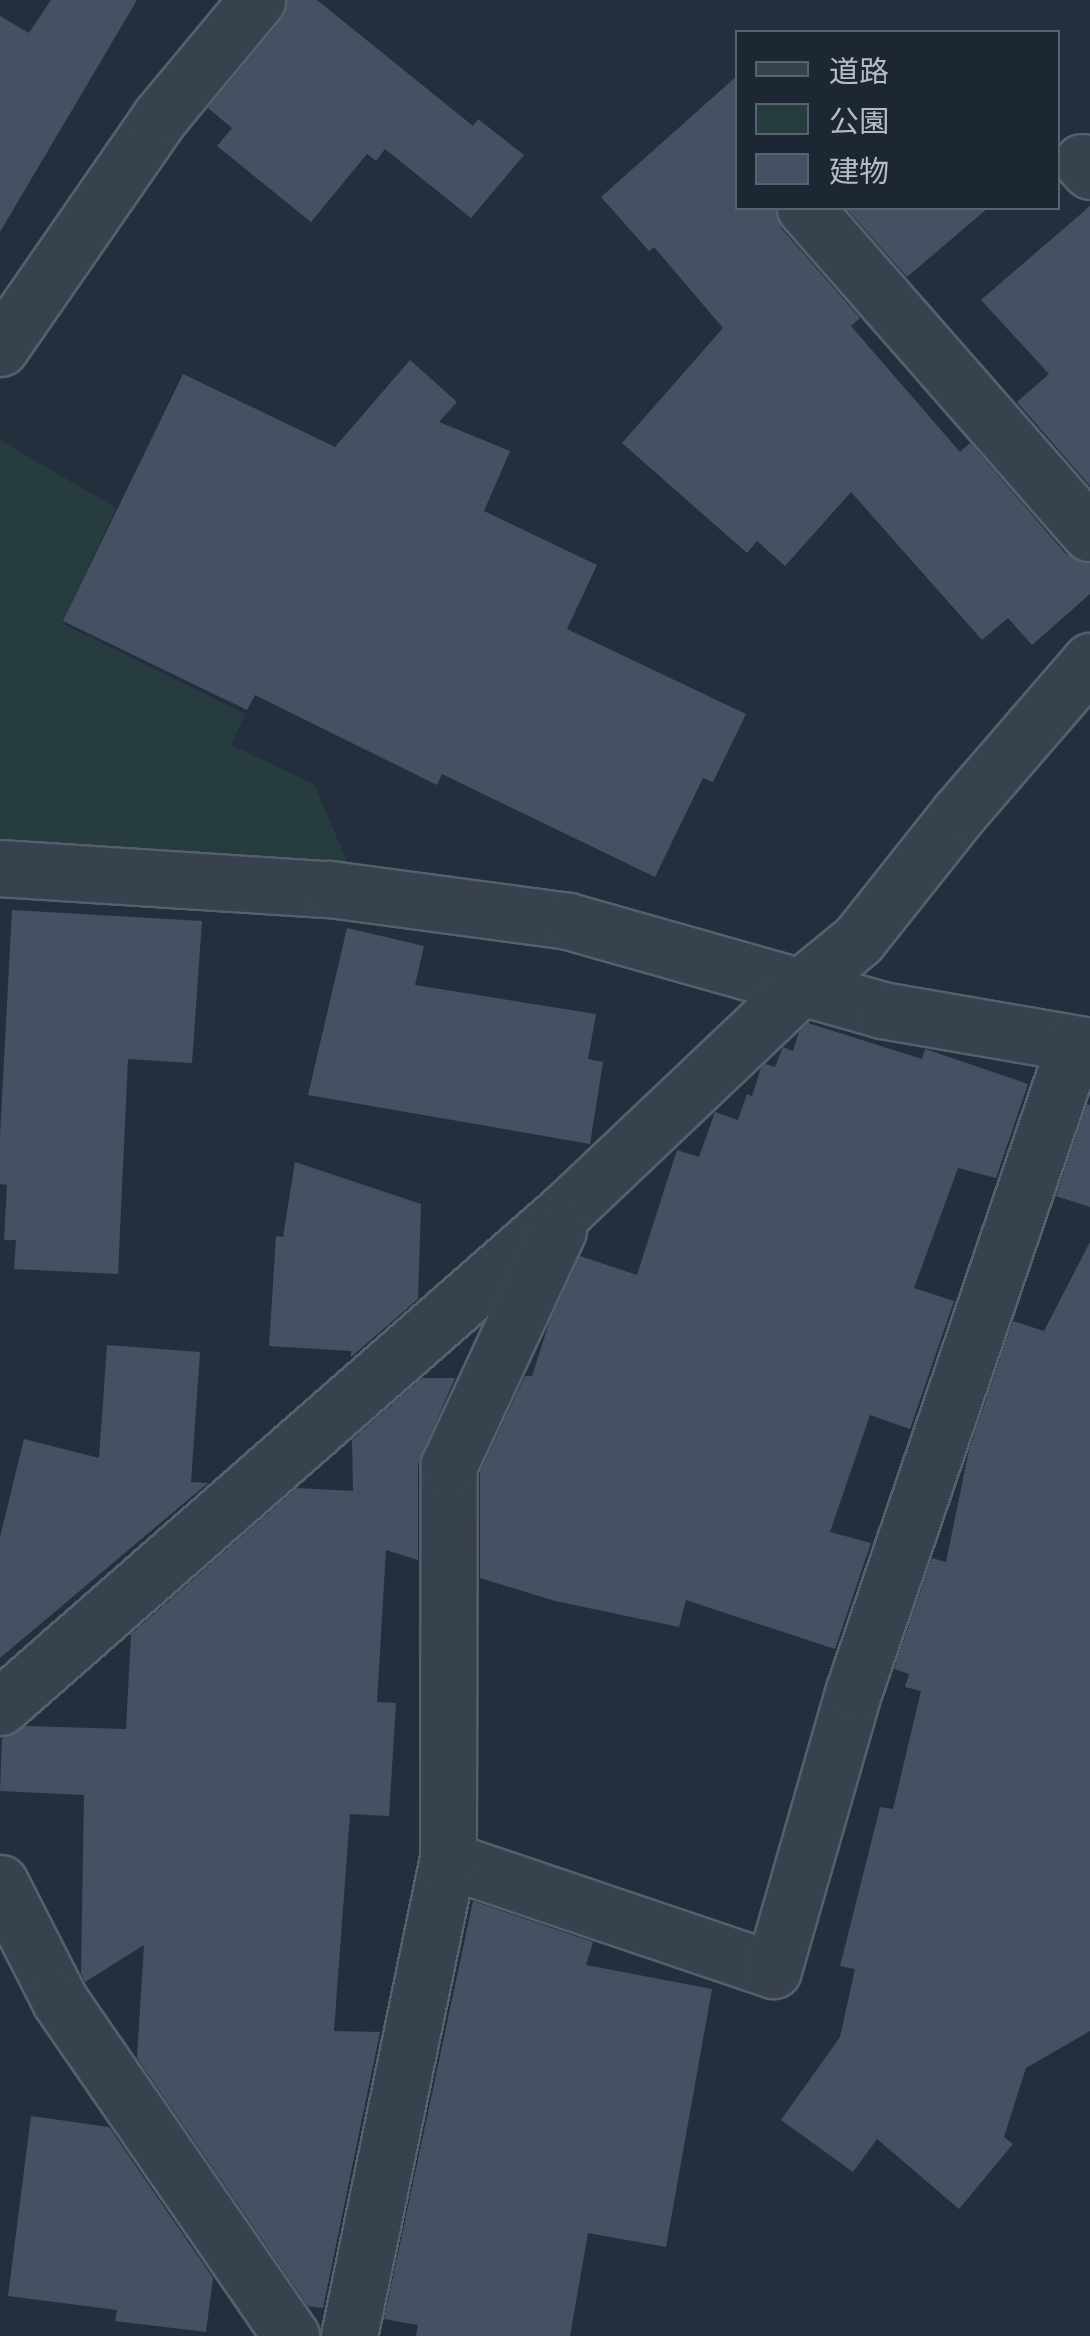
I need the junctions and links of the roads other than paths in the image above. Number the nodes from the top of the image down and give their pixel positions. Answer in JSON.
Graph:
{"nodes":[{"id":1,"x":257,"y":0,"type":"edge"},
{"id":2,"x":807,"y":210,"type":"edge"},
{"id":3,"x":4,"y":336,"type":"edge"},
{"id":4,"x":1090,"y":533,"type":"edge"},
{"id":5,"x":1090,"y":662,"type":"edge"},
{"id":6,"x":0,"y":868,"type":"edge"},
{"id":7,"x":803,"y":984,"type":"junction"},
{"id":8,"x":1082,"y":1045,"type":"edge"},
{"id":9,"x":568,"y":1209,"type":"junction"},
{"id":10,"x":0,"y":1707,"type":"edge"},
{"id":11,"x":448,"y":1860,"type":"junction"},
{"id":12,"x":0,"y":1883,"type":"edge"},
{"id":13,"x":291,"y":2336,"type":"edge"},
{"id":14,"x":349,"y":2336,"type":"edge"}],
"edges":[{"from":1,"to":3,"type":"street"},
{"from":2,"to":4,"type":"street"},
{"from":5,"to":7,"type":"street"},
{"from":6,"to":7,"type":"street"},
{"from":7,"to":8,"type":"street"},
{"from":7,"to":9,"type":"street"},
{"from":8,"to":11,"type":"street"},
{"from":9,"to":10,"type":"street"},
{"from":9,"to":11,"type":"street"},
{"from":11,"to":14,"type":"street"},
{"from":12,"to":13,"type":"street"}]}
